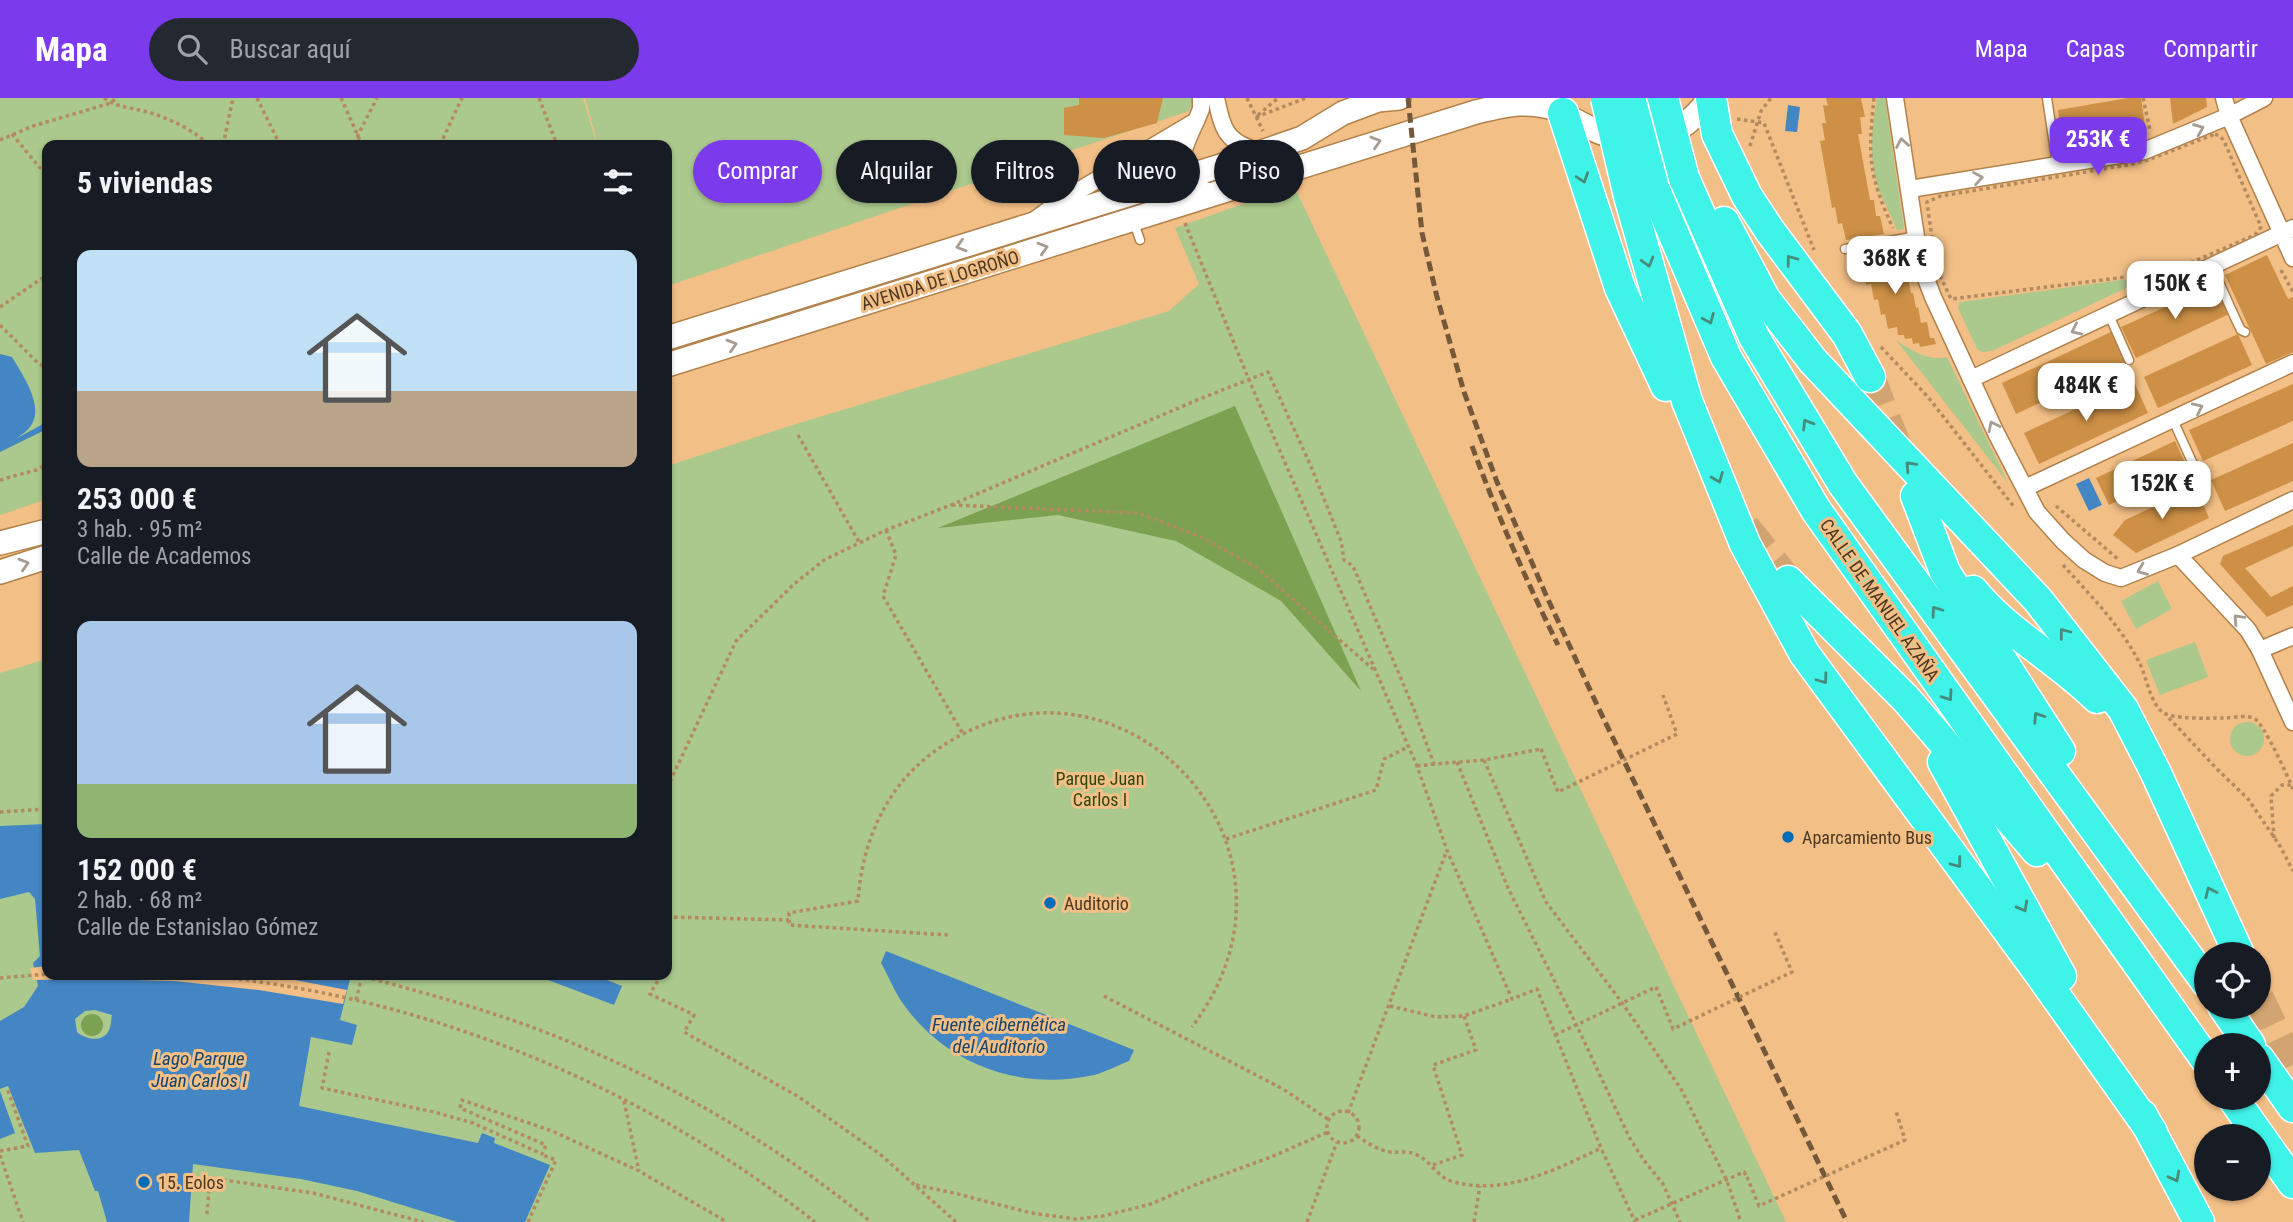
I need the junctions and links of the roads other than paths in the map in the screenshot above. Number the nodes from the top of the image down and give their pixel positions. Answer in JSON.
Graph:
{"nodes":[{"id":1,"x":1201,"y":98,"type":"edge"},
{"id":2,"x":1216,"y":98,"type":"edge"},
{"id":3,"x":1399,"y":98,"type":"edge"},
{"id":4,"x":1606,"y":98,"type":"edge"},
{"id":5,"x":1630,"y":98,"type":"edge"},
{"id":6,"x":1663,"y":98,"type":"edge"},
{"id":7,"x":1681,"y":98,"type":"edge"},
{"id":8,"x":1895,"y":98,"type":"edge"},
{"id":9,"x":2047,"y":98,"type":"edge"},
{"id":10,"x":2224,"y":98,"type":"edge"},
{"id":11,"x":2235,"y":98,"type":"edge"},
{"id":12,"x":2264,"y":98,"type":"edge"},
{"id":13,"x":1717,"y":105,"type":"edge"},
{"id":14,"x":1559,"y":107,"type":"edge"},
{"id":15,"x":2229,"y":117,"type":"junction"},
{"id":16,"x":1196,"y":121,"type":"junction"},
{"id":17,"x":1187,"y":140,"type":"edge"},
{"id":18,"x":1233,"y":140,"type":"edge"},
{"id":19,"x":1291,"y":140,"type":"edge"},
{"id":20,"x":2057,"y":165,"type":"junction"},
{"id":21,"x":1693,"y":174,"type":"junction"},
{"id":22,"x":1200,"y":188,"type":"edge"},
{"id":23,"x":1910,"y":190,"type":"junction"},
{"id":24,"x":1642,"y":192,"type":"junction"},
{"id":25,"x":1213,"y":194,"type":"junction"},
{"id":26,"x":1098,"y":203,"type":"edge"},
{"id":27,"x":1027,"y":225,"type":"junction"},
{"id":28,"x":2287,"y":232,"type":"edge"},
{"id":29,"x":1917,"y":236,"type":"junction"},
{"id":30,"x":1844,"y":249,"type":"dead end"},
{"id":31,"x":2293,"y":258,"type":"edge"},
{"id":32,"x":2212,"y":267,"type":"junction"},
{"id":33,"x":2109,"y":315,"type":"junction"},
{"id":34,"x":2245,"y":332,"type":"dead end"},
{"id":35,"x":672,"y":336,"type":"edge"},
{"id":36,"x":2129,"y":360,"type":"dead end"},
{"id":37,"x":2293,"y":363,"type":"edge"},
{"id":38,"x":672,"y":364,"type":"edge"},
{"id":39,"x":1870,"y":377,"type":"tunnel mouth"},
{"id":40,"x":1971,"y":379,"type":"junction"},
{"id":41,"x":1666,"y":386,"type":"dead end"},
{"id":42,"x":2173,"y":420,"type":"junction"},
{"id":43,"x":2195,"y":480,"type":"dead end"},
{"id":44,"x":2025,"y":488,"type":"junction"},
{"id":45,"x":1916,"y":496,"type":"dead end"},
{"id":46,"x":2293,"y":500,"type":"edge"},
{"id":47,"x":1928,"y":529,"type":"junction"},
{"id":48,"x":42,"y":532,"type":"edge"},
{"id":49,"x":0,"y":543,"type":"edge"},
{"id":50,"x":2178,"y":555,"type":"junction"},
{"id":51,"x":42,"y":559,"type":"edge"},
{"id":52,"x":0,"y":572,"type":"edge"},
{"id":53,"x":1788,"y":581,"type":"tunnel mouth"},
{"id":54,"x":2293,"y":636,"type":"edge"},
{"id":55,"x":2260,"y":650,"type":"junction"},
{"id":56,"x":1906,"y":699,"type":"junction"},
{"id":57,"x":2293,"y":722,"type":"edge"},
{"id":58,"x":2155,"y":771,"type":"junction"},
{"id":59,"x":2233,"y":942,"type":"edge"},
{"id":60,"x":2194,"y":962,"type":"edge"},
{"id":61,"x":2194,"y":964,"type":"edge"},
{"id":62,"x":2194,"y":1043,"type":"edge"},
{"id":63,"x":2194,"y":1058,"type":"edge"},
{"id":64,"x":2271,"y":1076,"type":"edge"},
{"id":65,"x":2293,"y":1107,"type":"edge"},
{"id":66,"x":2241,"y":1110,"type":"edge"},
{"id":67,"x":2152,"y":1132,"type":"junction"},
{"id":68,"x":2271,"y":1161,"type":"edge"},
{"id":69,"x":2293,"y":1183,"type":"edge"},
{"id":70,"x":2293,"y":1189,"type":"edge"},
{"id":71,"x":2199,"y":1222,"type":"edge"}],
"edges":[{"from":1,"to":16,"type":"street"},
{"from":2,"to":18,"type":"street"},
{"from":3,"to":19,"type":"main road","name":"AVENIDA DE LOGROÑO"},
{"from":4,"to":24,"type":"highway","bridge":true},
{"from":5,"to":24,"type":"highway","name":"CALLE DE MANUEL AZAÑA","bridge":true},
{"from":6,"to":21,"type":"highway","name":"CALLE DE MANUEL AZAÑA","bridge":true},
{"from":7,"to":21,"type":"highway"},
{"from":23,"to":8,"type":"street","one_way":true},
{"from":9,"to":20,"type":"lane"},
{"from":10,"to":15,"type":"street"},
{"from":11,"to":15,"type":"street"},
{"from":12,"to":15,"type":"street"},
{"from":13,"to":14,"type":"main road"},
{"from":39,"to":13,"type":"highway","one_way":true},
{"from":25,"to":14,"type":"main road","name":"AVENIDA DE LOGROÑO","one_way":true},
{"from":14,"to":41,"type":"highway","one_way":true},
{"from":20,"to":15,"type":"street","one_way":true},
{"from":15,"to":28,"type":"street"},
{"from":16,"to":17,"type":"street"},
{"from":16,"to":27,"type":"street","name":"AVENIDA DE LOGROÑO"},
{"from":23,"to":20,"type":"street","one_way":true},
{"from":58,"to":21,"type":"highway","one_way":true},
{"from":61,"to":21,"type":"highway","name":"CALLE DE MANUEL AZAÑA","one_way":true},
{"from":22,"to":25,"type":"street"},
{"from":23,"to":29,"type":"street"},
{"from":24,"to":62,"type":"highway","name":"CALLE DE MANUEL AZAÑA","one_way":true},
{"from":24,"to":67,"type":"highway","one_way":true},
{"from":38,"to":25,"type":"main road","name":"AVENIDA DE LOGROÑO","one_way":true},
{"from":26,"to":27,"type":"main road","name":"AVENIDA DE LOGROÑO"},
{"from":27,"to":35,"type":"main road","name":"AVENIDA DE LOGROÑO","one_way":true},
{"from":28,"to":31,"type":"street"},
{"from":28,"to":32,"type":"street"},
{"from":29,"to":30,"type":"lane"},
{"from":29,"to":40,"type":"street"},
{"from":32,"to":33,"type":"street"},
{"from":32,"to":34,"type":"lane"},
{"from":33,"to":36,"type":"lane"},
{"from":33,"to":40,"type":"street","one_way":true},
{"from":42,"to":37,"type":"street","one_way":true},
{"from":44,"to":40,"type":"street","one_way":true},
{"from":42,"to":43,"type":"lane"},
{"from":42,"to":44,"type":"street"},
{"from":50,"to":44,"type":"street","one_way":true},
{"from":45,"to":47,"type":"highway"},
{"from":46,"to":50,"type":"street"},
{"from":47,"to":58,"type":"highway"},
{"from":60,"to":47,"type":"highway","one_way":true},
{"from":48,"to":49,"type":"main road"},
{"from":55,"to":50,"type":"street","one_way":true},
{"from":52,"to":51,"type":"main road","one_way":true},
{"from":53,"to":56,"type":"highway"},
{"from":54,"to":55,"type":"street"},
{"from":55,"to":57,"type":"street"},
{"from":56,"to":63,"type":"highway"},
{"from":56,"to":67,"type":"highway","one_way":true},
{"from":59,"to":58,"type":"highway","one_way":true},
{"from":64,"to":65,"type":"highway"},
{"from":66,"to":69,"type":"highway"},
{"from":67,"to":71,"type":"highway","one_way":true},
{"from":68,"to":70,"type":"highway"}]}
